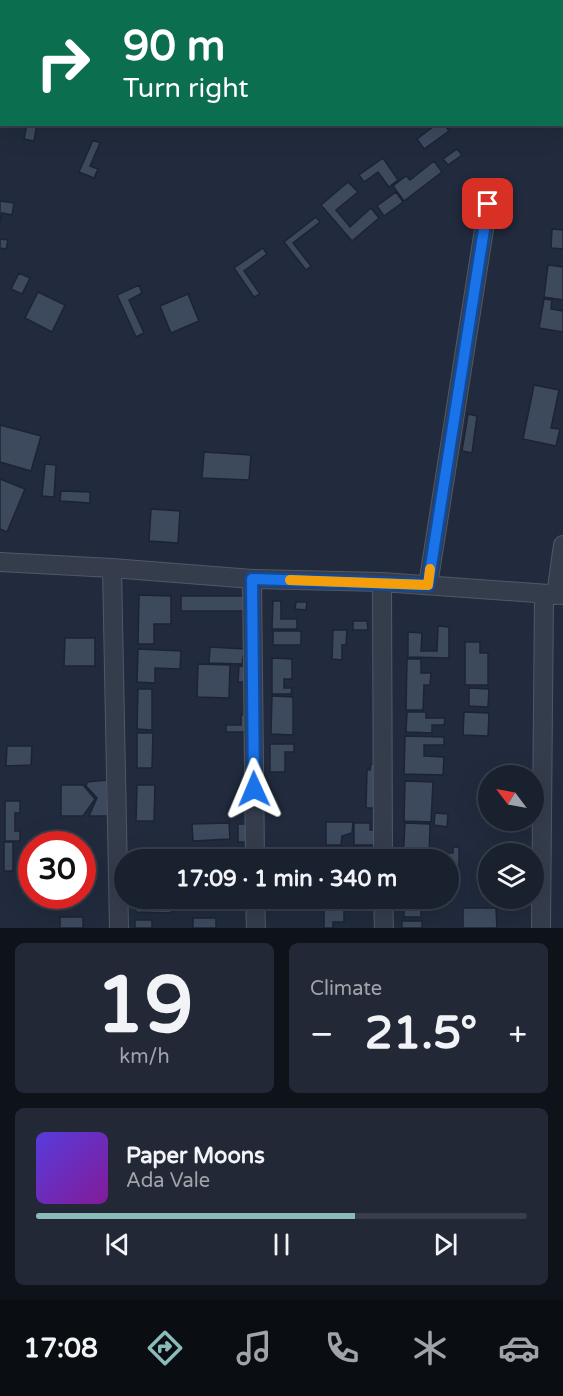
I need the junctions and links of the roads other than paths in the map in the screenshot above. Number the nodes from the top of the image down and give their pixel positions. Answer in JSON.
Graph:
{"nodes":[{"id":1,"x":488,"y":204,"type":"dead end"},
{"id":2,"x":563,"y":545,"type":"edge"},
{"id":3,"x":0,"y":562,"type":"edge"},
{"id":4,"x":112,"y":568,"type":"junction"},
{"id":5,"x":252,"y":579,"type":"junction"},
{"id":6,"x":382,"y":582,"type":"junction"},
{"id":7,"x":428,"y":585,"type":"junction"},
{"id":8,"x":554,"y":595,"type":"edge"},
{"id":9,"x":255,"y":849,"type":"edge"},
{"id":10,"x":383,"y":849,"type":"edge"},
{"id":11,"x":255,"y":909,"type":"edge"},
{"id":12,"x":383,"y":909,"type":"edge"},
{"id":13,"x":119,"y":928,"type":"edge"},
{"id":14,"x":255,"y":928,"type":"edge"},
{"id":15,"x":384,"y":928,"type":"edge"},
{"id":16,"x":541,"y":928,"type":"edge"}],
"edges":[{"from":1,"to":7,"type":"street"},
{"from":2,"to":8,"type":"street"},
{"from":3,"to":4,"type":"street"},
{"from":4,"to":5,"type":"street"},
{"from":4,"to":13,"type":"street"},
{"from":5,"to":6,"type":"street"},
{"from":5,"to":9,"type":"street"},
{"from":6,"to":7,"type":"street"},
{"from":6,"to":10,"type":"street"},
{"from":7,"to":8,"type":"street"},
{"from":8,"to":16,"type":"street"},
{"from":11,"to":14,"type":"street"},
{"from":12,"to":15,"type":"street"}]}
